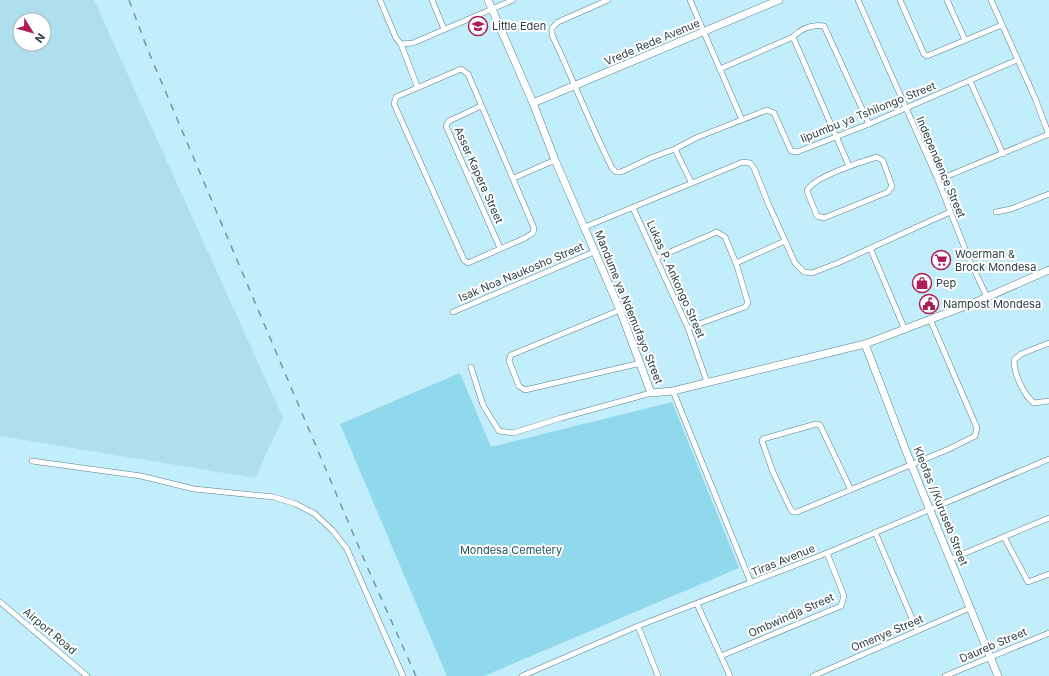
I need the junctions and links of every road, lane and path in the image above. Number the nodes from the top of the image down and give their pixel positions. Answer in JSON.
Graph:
{"nodes":[{"id":1,"x":380,"y":0,"type":"edge"},
{"id":2,"x":432,"y":0,"type":"edge"},
{"id":3,"x":488,"y":0,"type":"edge"},
{"id":4,"x":513,"y":0,"type":"edge"},
{"id":5,"x":608,"y":0,"type":"edge"},
{"id":6,"x":690,"y":0,"type":"edge"},
{"id":7,"x":779,"y":0,"type":"edge"},
{"id":8,"x":858,"y":0,"type":"edge"},
{"id":9,"x":900,"y":0,"type":"edge"},
{"id":10,"x":947,"y":0,"type":"edge"},
{"id":11,"x":991,"y":0,"type":"edge"},
{"id":12,"x":492,"y":9,"type":"junction"},
{"id":13,"x":1002,"y":25,"type":"junction"},
{"id":14,"x":444,"y":29,"type":"junction"},
{"id":15,"x":704,"y":31,"type":"junction"},
{"id":16,"x":793,"y":37,"type":"junction"},
{"id":17,"x":965,"y":40,"type":"junction"},
{"id":18,"x":401,"y":44,"type":"junction"},
{"id":19,"x":1017,"y":60,"type":"junction"},
{"id":20,"x":720,"y":69,"type":"junction"},
{"id":21,"x":970,"y":81,"type":"junction"},
{"id":22,"x":417,"y":86,"type":"junction"},
{"id":23,"x":576,"y":86,"type":"junction"},
{"id":24,"x":533,"y":103,"type":"junction"},
{"id":25,"x":481,"y":106,"type":"junction"},
{"id":26,"x":905,"y":108,"type":"junction"},
{"id":27,"x":742,"y":120,"type":"junction"},
{"id":28,"x":869,"y":124,"type":"junction"},
{"id":29,"x":1049,"y":134,"type":"edge"},
{"id":30,"x":835,"y":136,"type":"junction"},
{"id":31,"x":675,"y":149,"type":"junction"},
{"id":32,"x":1003,"y":154,"type":"junction"},
{"id":33,"x":555,"y":160,"type":"junction"},
{"id":34,"x":849,"y":166,"type":"junction"},
{"id":35,"x":514,"y":178,"type":"junction"},
{"id":36,"x":938,"y":180,"type":"junction"},
{"id":37,"x":691,"y":182,"type":"junction"},
{"id":38,"x":1049,"y":194,"type":"edge"},
{"id":39,"x":633,"y":208,"type":"junction"},
{"id":40,"x":950,"y":212,"type":"junction"},
{"id":41,"x":996,"y":212,"type":"dead end"},
{"id":42,"x":585,"y":227,"type":"junction"},
{"id":43,"x":785,"y":242,"type":"junction"},
{"id":44,"x":500,"y":248,"type":"junction"},
{"id":45,"x":871,"y":250,"type":"junction"},
{"id":46,"x":596,"y":251,"type":"junction"},
{"id":47,"x":656,"y":258,"type":"junction"},
{"id":48,"x":736,"y":263,"type":"junction"},
{"id":49,"x":1049,"y":270,"type":"edge"},
{"id":50,"x":987,"y":297,"type":"junction"},
{"id":51,"x":620,"y":310,"type":"junction"},
{"id":52,"x":453,"y":312,"type":"dead end"},
{"id":53,"x":930,"y":319,"type":"junction"},
{"id":54,"x":688,"y":328,"type":"junction"},
{"id":55,"x":905,"y":330,"type":"junction"},
{"id":56,"x":1049,"y":343,"type":"edge"},
{"id":57,"x":865,"y":344,"type":"junction"},
{"id":58,"x":641,"y":363,"type":"junction"},
{"id":59,"x":471,"y":367,"type":"dead end"},
{"id":60,"x":707,"y":382,"type":"junction"},
{"id":61,"x":673,"y":391,"type":"junction"},
{"id":62,"x":651,"y":393,"type":"junction"},
{"id":63,"x":1049,"y":400,"type":"edge"},
{"id":64,"x":1049,"y":459,"type":"edge"},
{"id":65,"x":32,"y":461,"type":"dead end"},
{"id":66,"x":911,"y":464,"type":"junction"},
{"id":67,"x":851,"y":490,"type":"junction"},
{"id":68,"x":930,"y":509,"type":"junction"},
{"id":69,"x":1049,"y":518,"type":"edge"},
{"id":70,"x":875,"y":532,"type":"junction"},
{"id":71,"x":1004,"y":537,"type":"junction"},
{"id":72,"x":827,"y":553,"type":"junction"},
{"id":73,"x":951,"y":559,"type":"junction"},
{"id":74,"x":1049,"y":574,"type":"edge"},
{"id":75,"x":751,"y":583,"type":"junction"},
{"id":76,"x":0,"y":602,"type":"edge"},
{"id":77,"x":697,"y":604,"type":"junction"},
{"id":78,"x":970,"y":608,"type":"junction"},
{"id":79,"x":638,"y":626,"type":"junction"},
{"id":80,"x":917,"y":630,"type":"junction"},
{"id":81,"x":1049,"y":633,"type":"edge"},
{"id":82,"x":721,"y":656,"type":"junction"},
{"id":83,"x":991,"y":657,"type":"junction"},
{"id":84,"x":821,"y":674,"type":"edge"},
{"id":85,"x":526,"y":675,"type":"edge"},
{"id":86,"x":87,"y":676,"type":"edge"},
{"id":87,"x":403,"y":676,"type":"edge"},
{"id":88,"x":658,"y":676,"type":"edge"},
{"id":89,"x":730,"y":676,"type":"edge"},
{"id":90,"x":813,"y":676,"type":"edge"},
{"id":91,"x":945,"y":676,"type":"edge"},
{"id":92,"x":998,"y":676,"type":"edge"}],
"edges":[{"from":1,"to":18,"type":"street"},
{"from":2,"to":14,"type":"street"},
{"from":3,"to":12,"type":"street","name":"Mandume ya Ndemufayo Street"},
{"from":4,"to":12,"type":"street"},
{"from":5,"to":23,"type":"street"},
{"from":6,"to":15,"type":"street"},
{"from":7,"to":15,"type":"street","name":"Vrede Rede Avenue"},
{"from":8,"to":26,"type":"street","name":"Independence Street"},
{"from":9,"to":17,"type":"street"},
{"from":10,"to":17,"type":"street"},
{"from":11,"to":13,"type":"street"},
{"from":12,"to":14,"type":"street"},
{"from":12,"to":24,"type":"street","name":"Mandume ya Ndemufayo Street"},
{"from":13,"to":17,"type":"street"},
{"from":13,"to":19,"type":"street"},
{"from":14,"to":18,"type":"street"},
{"from":15,"to":20,"type":"street"},
{"from":15,"to":23,"type":"street","name":"Vrede Rede Avenue"},
{"from":16,"to":20,"type":"street"},
{"from":16,"to":28,"type":"street"},
{"from":16,"to":30,"type":"street"},
{"from":18,"to":22,"type":"street"},
{"from":19,"to":21,"type":"street","name":"Iipumbu ya Tshilongo Street"},
{"from":19,"to":29,"type":"street"},
{"from":20,"to":27,"type":"street"},
{"from":21,"to":26,"type":"street","name":"Iipumbu ya Tshilongo Street"},
{"from":21,"to":32,"type":"street"},
{"from":22,"to":25,"type":"street"},
{"from":22,"to":44,"type":"street"},
{"from":23,"to":24,"type":"street","name":"Vrede Rede Avenue"},
{"from":23,"to":31,"type":"street","name":"Iipumbu ya Tshilongo Street"},
{"from":24,"to":33,"type":"street","name":"Mandume ya Ndemufayo Street"},
{"from":25,"to":35,"type":"street"},
{"from":25,"to":44,"type":"street","name":"Asser Kapere Street"},
{"from":26,"to":28,"type":"street","name":"Iipumbu ya Tshilongo Street"},
{"from":26,"to":36,"type":"street","name":"Independence Street"},
{"from":27,"to":30,"type":"street","name":"Iipumbu ya Tshilongo Street"},
{"from":27,"to":31,"type":"street","name":"Iipumbu ya Tshilongo Street"},
{"from":28,"to":30,"type":"street","name":"Iipumbu ya Tshilongo Street"},
{"from":29,"to":32,"type":"street"},
{"from":30,"to":34,"type":"street"},
{"from":31,"to":37,"type":"street"},
{"from":32,"to":36,"type":"street"},
{"from":33,"to":35,"type":"street"},
{"from":33,"to":42,"type":"street","name":"Mandume ya Ndemufayo Street"},
{"from":34,"to":34,"type":"street"},
{"from":35,"to":44,"type":"street"},
{"from":36,"to":40,"type":"street","name":"Independence Street"},
{"from":37,"to":39,"type":"street"},
{"from":37,"to":43,"type":"street"},
{"from":38,"to":41,"type":"street"},
{"from":39,"to":42,"type":"street"},
{"from":39,"to":47,"type":"street","name":"Lukas P. Ankongo Street"},
{"from":40,"to":45,"type":"street"},
{"from":40,"to":50,"type":"street","name":"Independence Street"},
{"from":42,"to":46,"type":"street","name":"Mandume ya Ndemufayo Street"},
{"from":43,"to":45,"type":"street"},
{"from":43,"to":48,"type":"street"},
{"from":45,"to":55,"type":"street"},
{"from":46,"to":51,"type":"street","name":"Mandume ya Ndemufayo Street"},
{"from":46,"to":52,"type":"street","name":"Isak Noa Naukosho Street"},
{"from":47,"to":48,"type":"street"},
{"from":47,"to":54,"type":"street","name":"Lukas P. Ankongo Street"},
{"from":48,"to":54,"type":"street"},
{"from":49,"to":50,"type":"street","name":"Mandume ya Ndemufayo Street"},
{"from":50,"to":53,"type":"street","name":"Mandume ya Ndemufayo Street"},
{"from":51,"to":58,"type":"street","name":"Mandume ya Ndemufayo Street"},
{"from":51,"to":58,"type":"street"},
{"from":53,"to":55,"type":"street","name":"Mandume ya Ndemufayo Street"},
{"from":53,"to":66,"type":"street"},
{"from":54,"to":60,"type":"street","name":"Lukas P. Ankongo Street"},
{"from":55,"to":57,"type":"street","name":"Mandume ya Ndemufayo Street"},
{"from":56,"to":63,"type":"street"},
{"from":57,"to":60,"type":"street","name":"Mandume ya Ndemufayo Street"},
{"from":57,"to":66,"type":"street","name":"Kleofas //Kuruseb Street"},
{"from":58,"to":62,"type":"street","name":"Mandume ya Ndemufayo Street"},
{"from":59,"to":62,"type":"street"},
{"from":60,"to":61,"type":"street","name":"Mandume ya Ndemufayo Street"},
{"from":61,"to":62,"type":"street","name":"Mandume ya Ndemufayo Street"},
{"from":61,"to":75,"type":"street"},
{"from":64,"to":68,"type":"street","name":"Tiras Avenue"},
{"from":65,"to":87,"type":"street"},
{"from":66,"to":67,"type":"street"},
{"from":66,"to":68,"type":"street","name":"Kleofas //Kuruseb Street"},
{"from":67,"to":67,"type":"street"},
{"from":68,"to":70,"type":"street","name":"Tiras Avenue"},
{"from":68,"to":73,"type":"street","name":"Kleofas //Kuruseb Street"},
{"from":69,"to":71,"type":"street"},
{"from":70,"to":72,"type":"street","name":"Tiras Avenue"},
{"from":70,"to":80,"type":"street"},
{"from":71,"to":73,"type":"street"},
{"from":71,"to":74,"type":"street"},
{"from":72,"to":75,"type":"street","name":"Tiras Avenue"},
{"from":72,"to":82,"type":"street","name":"Ombwindja Street"},
{"from":73,"to":78,"type":"street","name":"Kleofas //Kuruseb Street"},
{"from":75,"to":77,"type":"street","name":"Tiras Avenue"},
{"from":76,"to":86,"type":"street","name":"Airport Road"},
{"from":77,"to":79,"type":"street","name":"Tiras Avenue"},
{"from":77,"to":82,"type":"street"},
{"from":78,"to":80,"type":"street","name":"Omenye Street"},
{"from":78,"to":83,"type":"street","name":"Kleofas //Kuruseb Street"},
{"from":79,"to":85,"type":"street","name":"Tiras Avenue"},
{"from":79,"to":88,"type":"street"},
{"from":80,"to":84,"type":"street","name":"Omenye Street"},
{"from":81,"to":83,"type":"street","name":"Daureb Street"},
{"from":82,"to":89,"type":"street"},
{"from":83,"to":91,"type":"street","name":"Daureb Street"},
{"from":83,"to":92,"type":"street","name":"Kleofas //Kuruseb Street"},
{"from":84,"to":90,"type":"street","name":"Omenye Street"}]}
